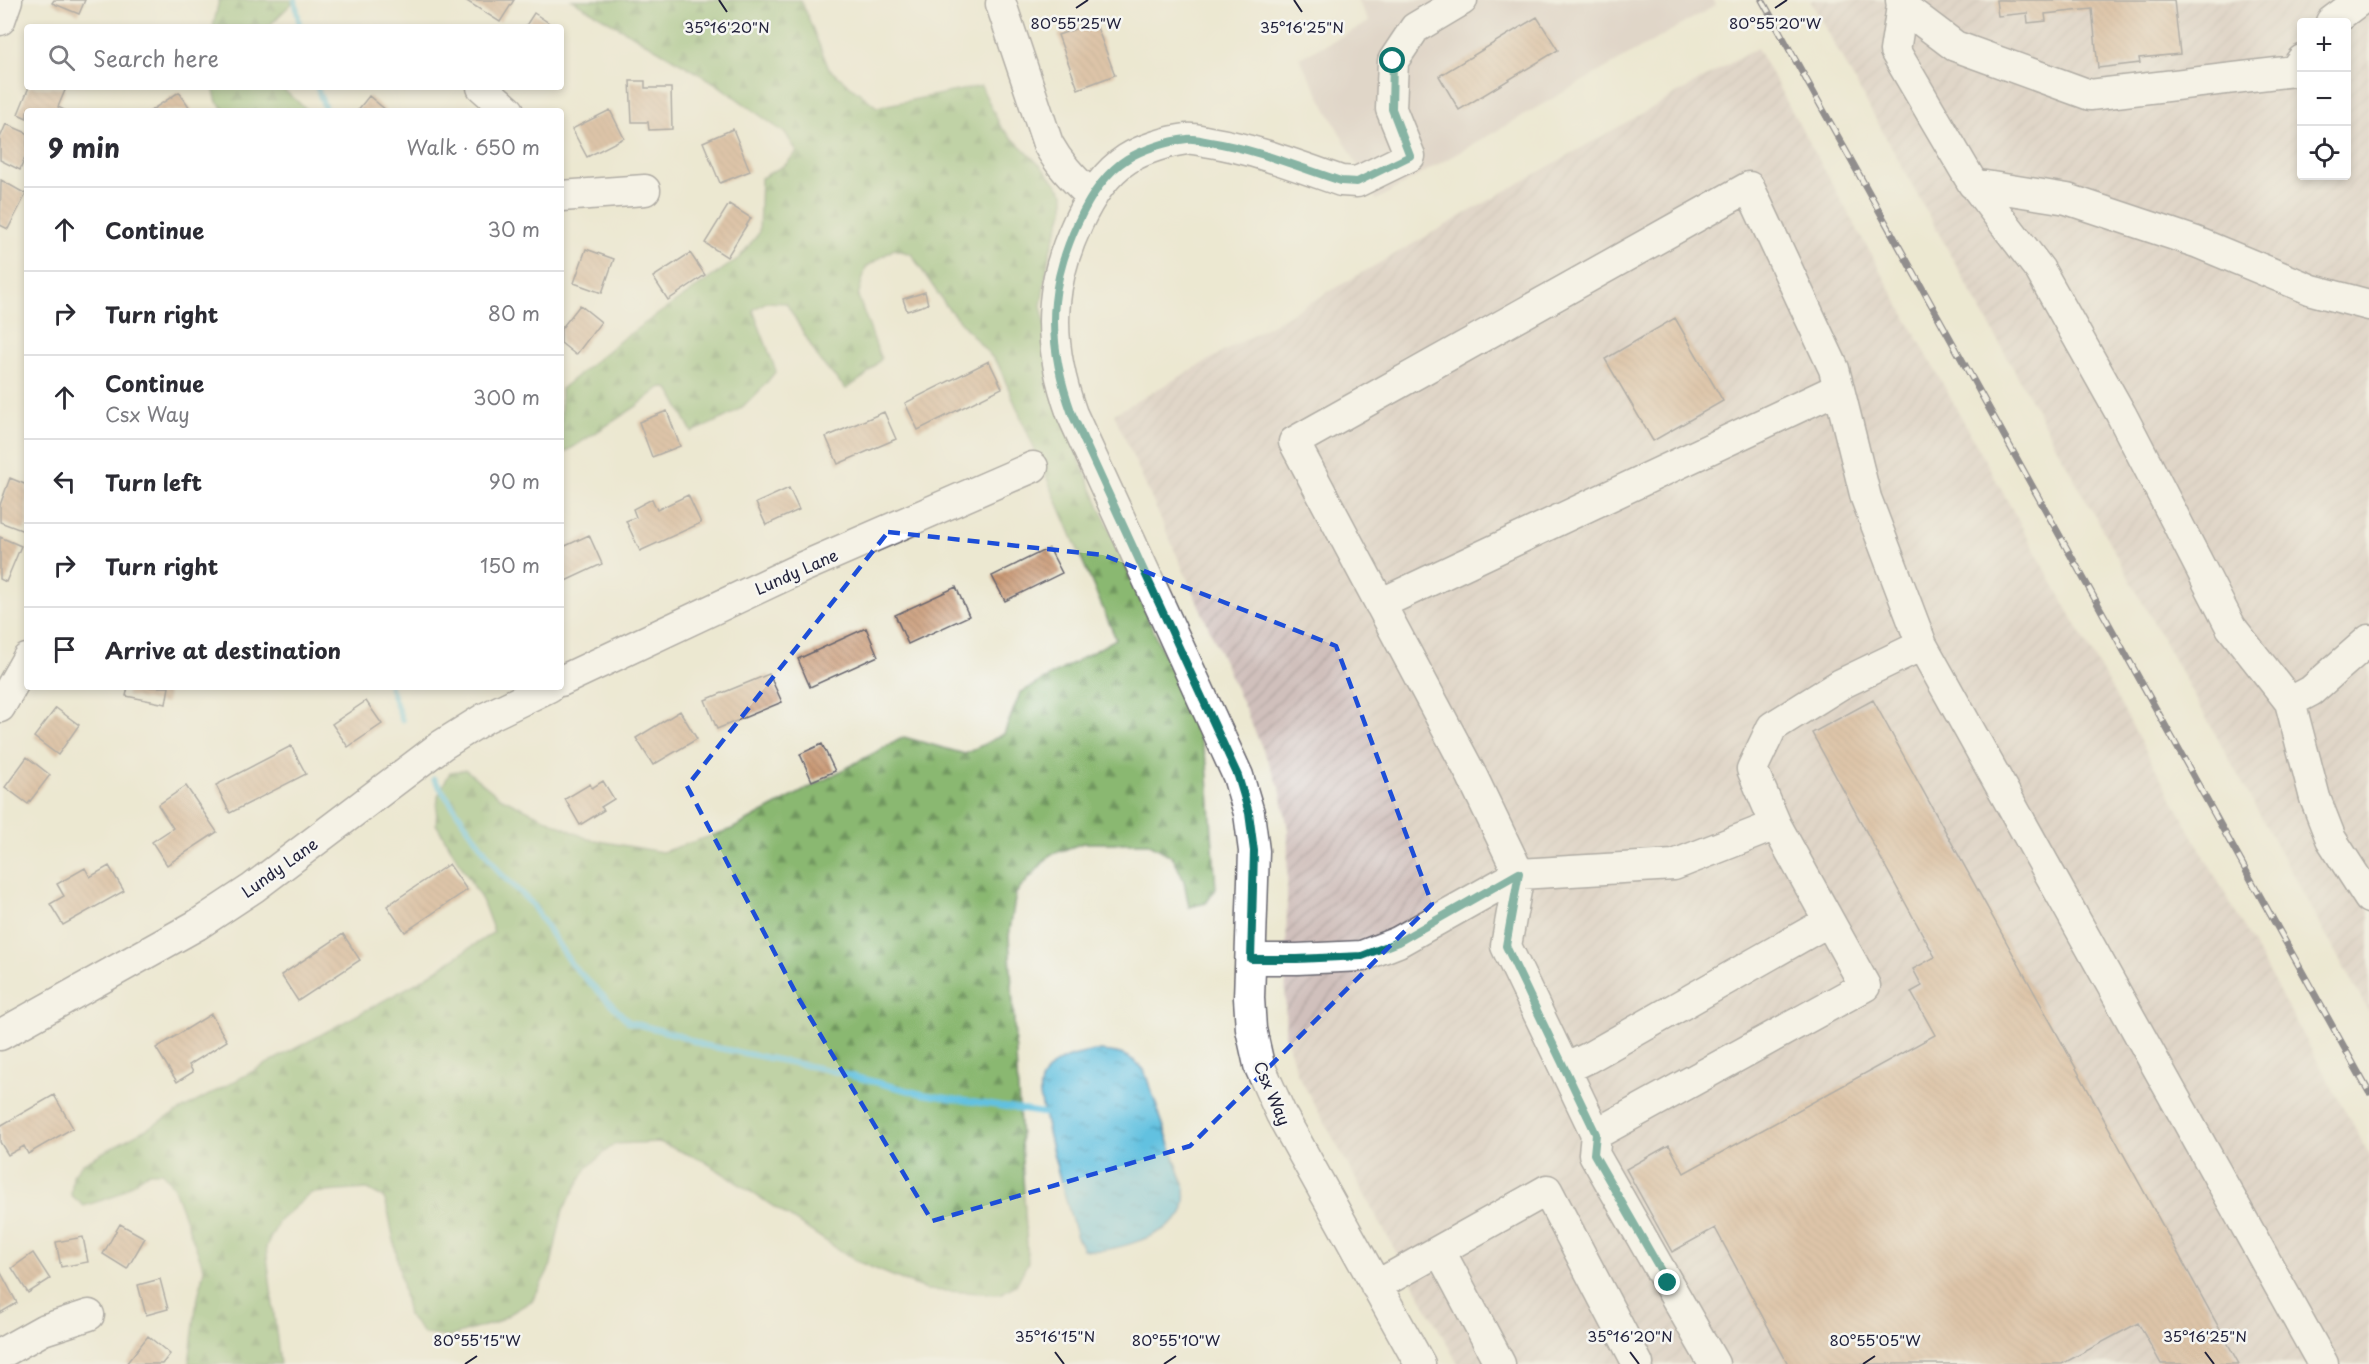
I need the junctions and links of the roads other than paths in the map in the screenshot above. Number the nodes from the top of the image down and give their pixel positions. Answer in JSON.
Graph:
{"nodes":[{"id":1,"x":7,"y":0,"type":"edge"},
{"id":2,"x":1462,"y":0,"type":"edge"},
{"id":3,"x":2360,"y":0,"type":"edge"},
{"id":4,"x":1901,"y":3,"type":"edge"},
{"id":5,"x":1001,"y":4,"type":"dead end"},
{"id":6,"x":2336,"y":18,"type":"edge"},
{"id":7,"x":0,"y":20,"type":"edge"},
{"id":8,"x":2297,"y":66,"type":"edge"},
{"id":9,"x":485,"y":90,"type":"edge"},
{"id":10,"x":506,"y":108,"type":"edge"},
{"id":11,"x":1974,"y":184,"type":"junction"},
{"id":12,"x":645,"y":190,"type":"dead end"},
{"id":13,"x":564,"y":196,"type":"edge"},
{"id":14,"x":1092,"y":197,"type":"junction"},
{"id":15,"x":2369,"y":305,"type":"edge"},
{"id":16,"x":1839,"y":388,"type":"junction"},
{"id":17,"x":1033,"y":467,"type":"dead end"},
{"id":18,"x":1380,"y":604,"type":"junction"},
{"id":19,"x":2369,"y":640,"type":"edge"},
{"id":20,"x":1922,"y":645,"type":"junction"},
{"id":21,"x":24,"y":664,"type":"edge"},
{"id":22,"x":564,"y":680,"type":"edge"},
{"id":23,"x":543,"y":690,"type":"edge"},
{"id":24,"x":2290,"y":702,"type":"junction"},
{"id":25,"x":0,"y":707,"type":"edge"},
{"id":26,"x":1776,"y":825,"type":"junction"},
{"id":27,"x":1519,"y":873,"type":"junction"},
{"id":28,"x":2369,"y":898,"type":"edge"},
{"id":29,"x":1829,"y":921,"type":"junction"},
{"id":30,"x":1251,"y":959,"type":"junction"},
{"id":31,"x":0,"y":1035,"type":"edge"},
{"id":32,"x":1565,"y":1069,"type":"junction"},
{"id":33,"x":1596,"y":1134,"type":"junction"},
{"id":34,"x":1440,"y":1251,"type":"junction"},
{"id":35,"x":1376,"y":1286,"type":"junction"},
{"id":36,"x":88,"y":1315,"type":"dead end"},
{"id":37,"x":0,"y":1354,"type":"edge"},
{"id":38,"x":1420,"y":1364,"type":"edge"},
{"id":39,"x":1500,"y":1364,"type":"edge"},
{"id":40,"x":1638,"y":1364,"type":"edge"},
{"id":41,"x":1714,"y":1364,"type":"edge"},
{"id":42,"x":2323,"y":1364,"type":"edge"}],
"edges":[{"from":1,"to":7,"type":"street"},
{"from":2,"to":14,"type":"street","name":"Csx Way"},
{"from":3,"to":6,"type":"street"},
{"from":4,"to":8,"type":"street"},
{"from":4,"to":11,"type":"street"},
{"from":5,"to":14,"type":"street"},
{"from":9,"to":10,"type":"street"},
{"from":11,"to":15,"type":"street"},
{"from":11,"to":24,"type":"street"},
{"from":12,"to":13,"type":"street"},
{"from":14,"to":30,"type":"street","name":"Csx Way"},
{"from":16,"to":18,"type":"street"},
{"from":16,"to":18,"type":"street"},
{"from":16,"to":20,"type":"street"},
{"from":17,"to":22,"type":"street","name":"Lundy Lane"},
{"from":18,"to":27,"type":"street"},
{"from":19,"to":24,"type":"street"},
{"from":20,"to":26,"type":"street"},
{"from":20,"to":42,"type":"street"},
{"from":21,"to":25,"type":"street"},
{"from":23,"to":31,"type":"street","name":"Lundy Lane"},
{"from":24,"to":28,"type":"street"},
{"from":26,"to":27,"type":"street"},
{"from":26,"to":29,"type":"street"},
{"from":27,"to":30,"type":"street"},
{"from":27,"to":32,"type":"street"},
{"from":29,"to":32,"type":"street"},
{"from":29,"to":33,"type":"street"},
{"from":30,"to":35,"type":"street","name":"Csx Way"},
{"from":32,"to":33,"type":"street"},
{"from":33,"to":41,"type":"street"},
{"from":34,"to":35,"type":"street"},
{"from":34,"to":39,"type":"street"},
{"from":34,"to":40,"type":"street"},
{"from":35,"to":38,"type":"street","name":"Csx Way"},
{"from":36,"to":37,"type":"street"}]}
